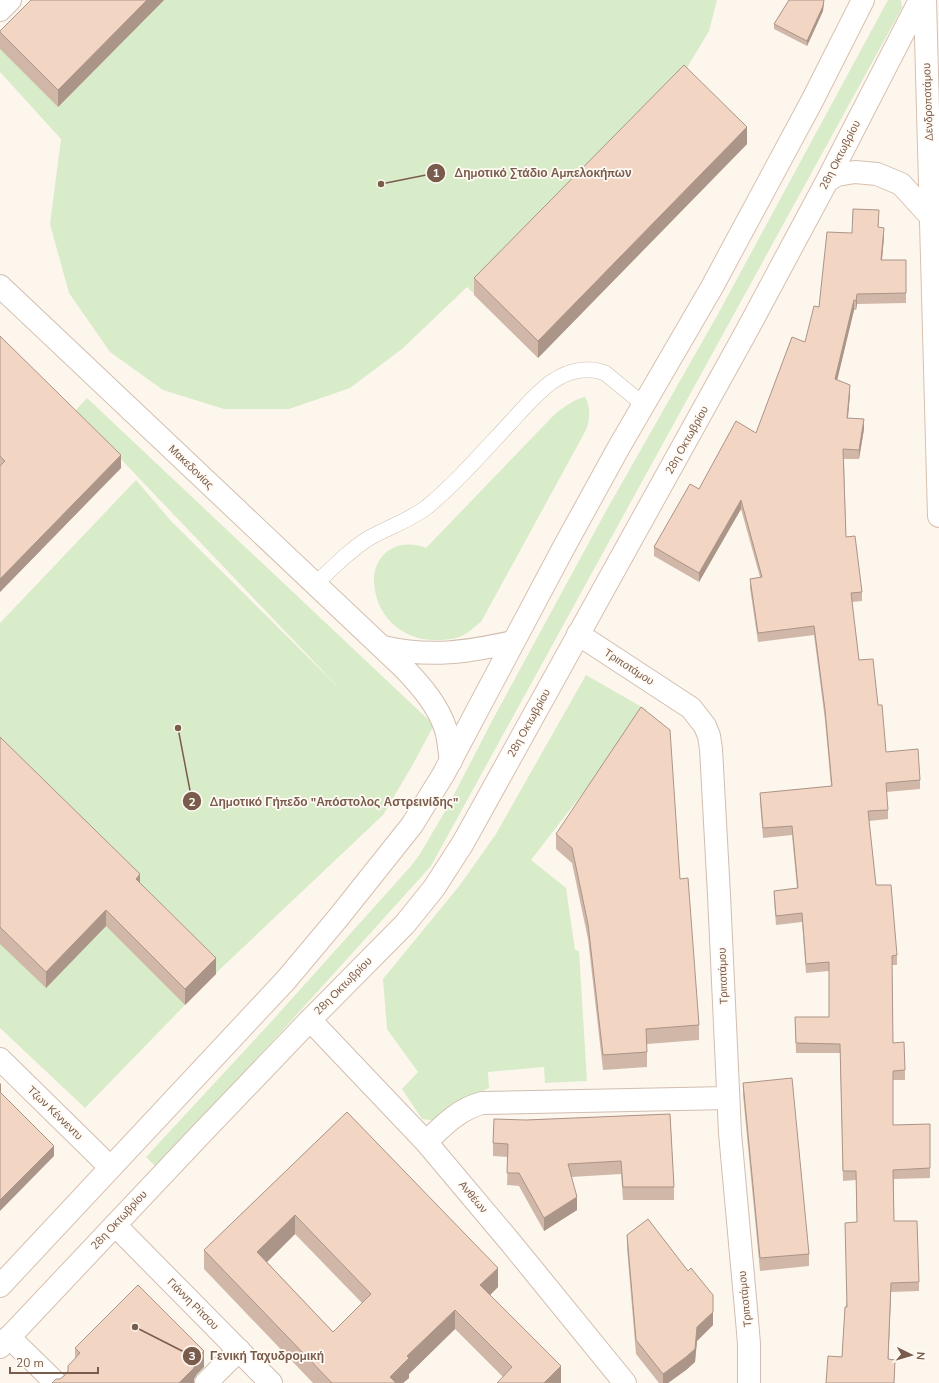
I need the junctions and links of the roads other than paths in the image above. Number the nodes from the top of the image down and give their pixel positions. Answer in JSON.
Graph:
{"nodes":[{"id":1,"x":10,"y":0,"type":"edge"},
{"id":2,"x":864,"y":0,"type":"edge"},
{"id":3,"x":920,"y":0,"type":"edge"},
{"id":4,"x":925,"y":0,"type":"edge"},
{"id":5,"x":0,"y":10,"type":"edge"},
{"id":6,"x":827,"y":181,"type":"junction"},
{"id":7,"x":931,"y":217,"type":"junction"},
{"id":8,"x":0,"y":286,"type":"edge"},
{"id":9,"x":643,"y":404,"type":"junction"},
{"id":10,"x":939,"y":516,"type":"edge"},
{"id":11,"x":315,"y":584,"type":"junction"},
{"id":12,"x":578,"y":634,"type":"junction"},
{"id":13,"x":513,"y":642,"type":"junction"},
{"id":14,"x":383,"y":647,"type":"junction"},
{"id":15,"x":451,"y":761,"type":"junction"},
{"id":16,"x":310,"y":1020,"type":"junction"},
{"id":17,"x":0,"y":1059,"type":"edge"},
{"id":18,"x":728,"y":1098,"type":"junction"},
{"id":19,"x":426,"y":1142,"type":"junction"},
{"id":20,"x":110,"y":1167,"type":"junction"},
{"id":21,"x":115,"y":1225,"type":"junction"},
{"id":22,"x":0,"y":1286,"type":"edge"},
{"id":23,"x":5,"y":1342,"type":"edge"},
{"id":24,"x":239,"y":1350,"type":"junction"},
{"id":25,"x":56,"y":1383,"type":"edge"},
{"id":26,"x":206,"y":1383,"type":"edge"},
{"id":27,"x":271,"y":1383,"type":"edge"},
{"id":28,"x":625,"y":1383,"type":"edge"},
{"id":29,"x":749,"y":1383,"type":"edge"}],
"edges":[{"from":1,"to":5,"type":"main road"},
{"from":2,"to":9,"type":"main road"},
{"from":3,"to":6,"type":"main road","name":"28η Οκτωβρίου"},
{"from":4,"to":7,"type":"main road","name":"Δενδροποτάμου"},
{"from":6,"to":7,"type":"main road"},
{"from":6,"to":12,"type":"main road","name":"28η Οκτωβρίου"},
{"from":7,"to":10,"type":"main road","name":"Δενδροποτάμου"},
{"from":8,"to":11,"type":"main road","name":"Μακεδονίας"},
{"from":9,"to":11,"type":"lane"},
{"from":9,"to":13,"type":"main road"},
{"from":11,"to":14,"type":"main road","name":"Μακεδονίας"},
{"from":12,"to":16,"type":"main road","name":"28η Οκτωβρίου"},
{"from":12,"to":18,"type":"main road","name":"Τριποτάμου"},
{"from":13,"to":14,"type":"main road"},
{"from":13,"to":15,"type":"main road"},
{"from":14,"to":15,"type":"main road","name":"Μακεδονίας"},
{"from":15,"to":20,"type":"main road"},
{"from":16,"to":19,"type":"main road","name":"Ανθέων"},
{"from":16,"to":21,"type":"main road","name":"28η Οκτωβρίου"},
{"from":17,"to":20,"type":"main road","name":"Τζων Κέννεντυ"},
{"from":18,"to":19,"type":"main road"},
{"from":18,"to":29,"type":"main road","name":"Τριποτάμου"},
{"from":19,"to":28,"type":"main road","name":"Ανθέων"},
{"from":20,"to":22,"type":"main road"},
{"from":21,"to":23,"type":"main road","name":"28η Οκτωβρίου"},
{"from":21,"to":24,"type":"main road","name":"Γιάννη Ρίτσου"},
{"from":23,"to":25,"type":"main road"},
{"from":24,"to":26,"type":"main road"},
{"from":24,"to":27,"type":"main road","name":"Γιάννη Ρίτσου"}]}
